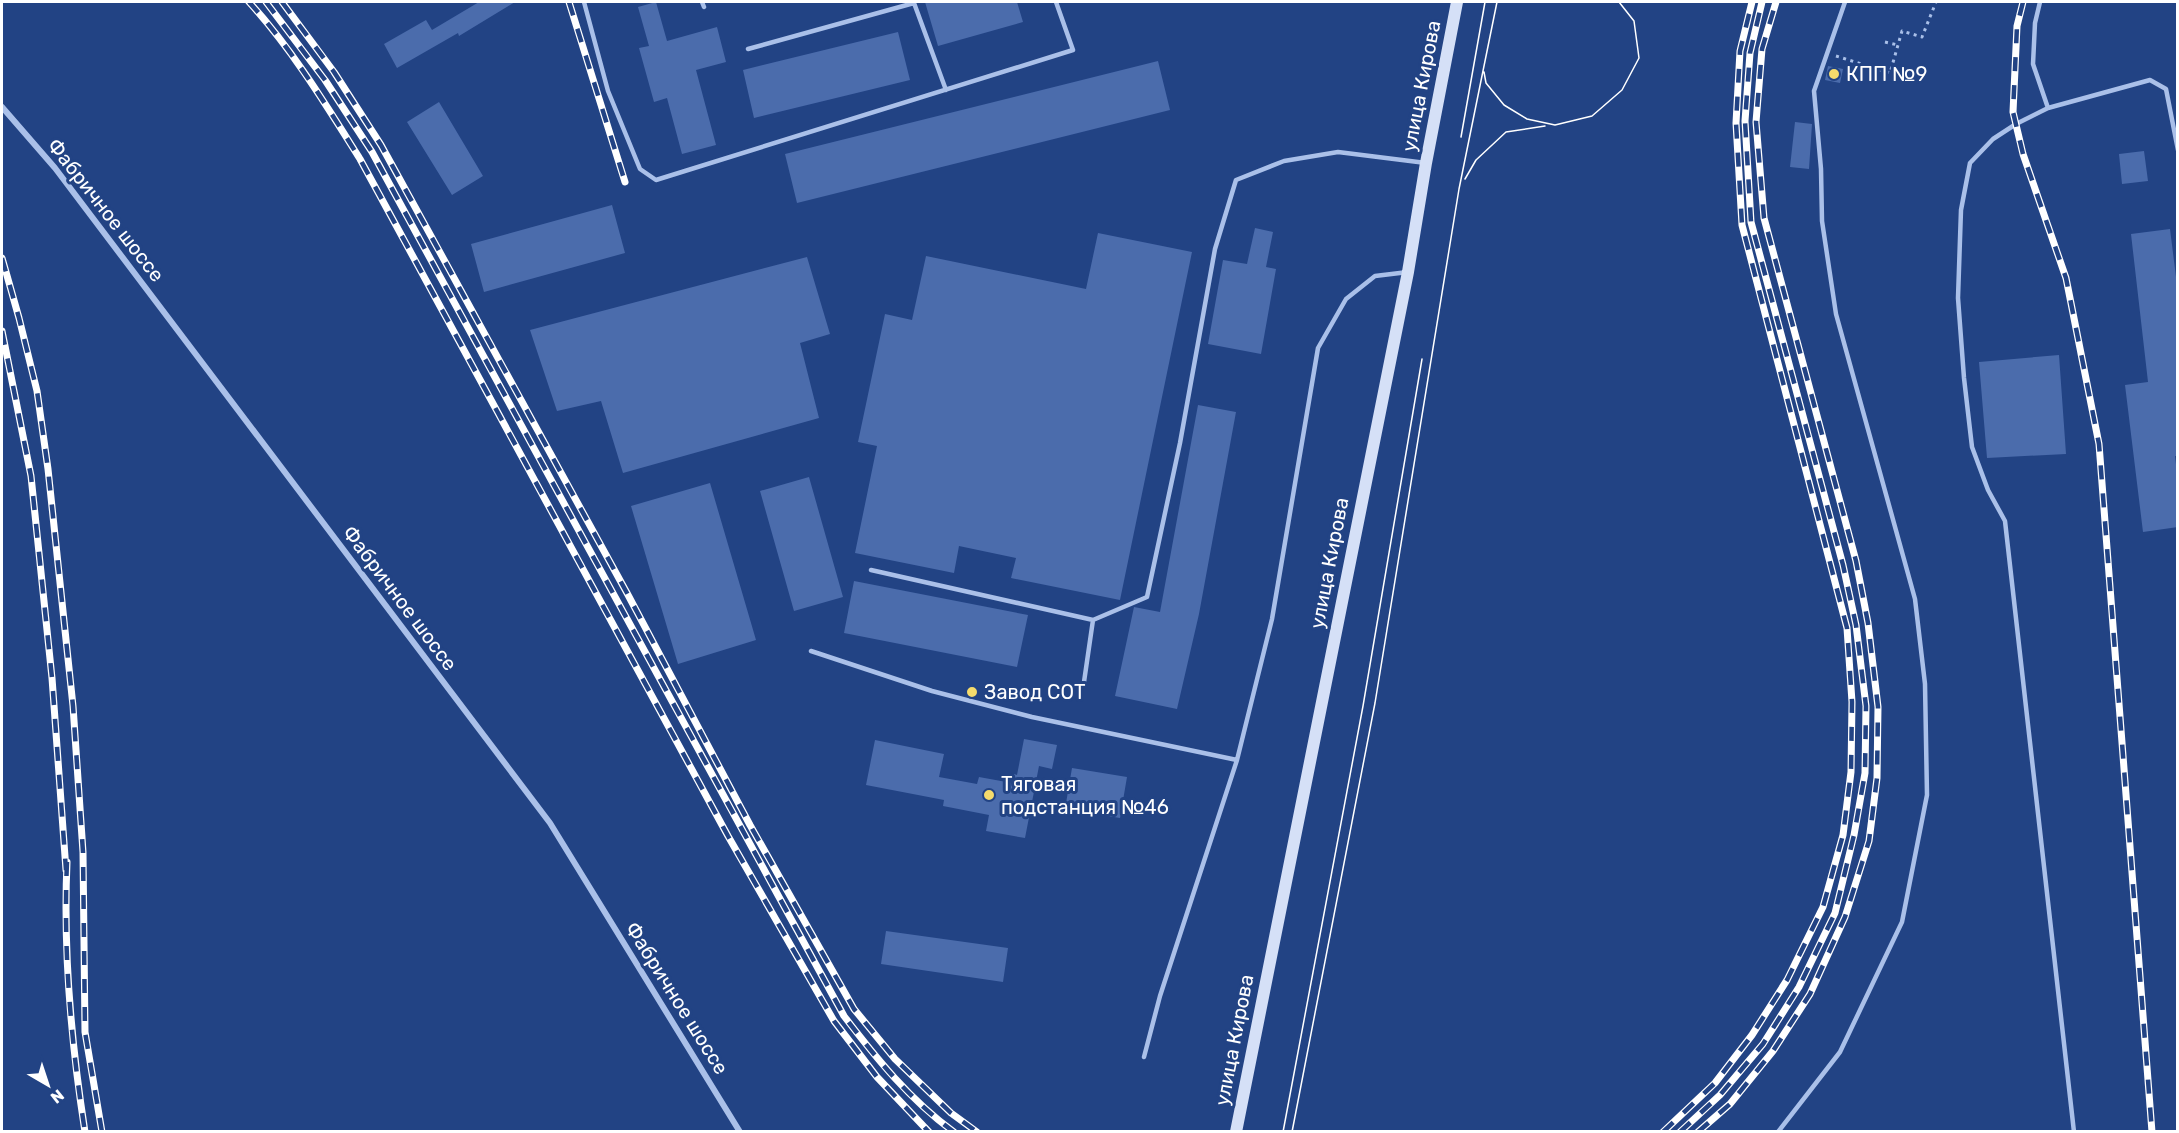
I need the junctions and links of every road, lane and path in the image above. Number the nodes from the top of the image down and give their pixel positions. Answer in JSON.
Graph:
{"nodes":[{"id":1,"x":584,"y":2,"type":"edge"},
{"id":2,"x":1056,"y":2,"type":"edge"},
{"id":3,"x":1457,"y":2,"type":"edge"},
{"id":4,"x":1845,"y":2,"type":"edge"},
{"id":5,"x":1936,"y":2,"type":"edge"},
{"id":6,"x":2040,"y":2,"type":"edge"},
{"id":7,"x":1885,"y":42,"type":"dead end"},
{"id":8,"x":1898,"y":45,"type":"junction"},
{"id":9,"x":748,"y":49,"type":"dead end"},
{"id":10,"x":1827,"y":53,"type":"junction"},
{"id":11,"x":946,"y":90,"type":"junction"},
{"id":12,"x":2,"y":106,"type":"edge"},
{"id":13,"x":2048,"y":108,"type":"junction"},
{"id":14,"x":2178,"y":150,"type":"edge"},
{"id":15,"x":1426,"y":163,"type":"junction"},
{"id":16,"x":1408,"y":272,"type":"junction"},
{"id":17,"x":871,"y":570,"type":"dead end"},
{"id":18,"x":1093,"y":620,"type":"junction"},
{"id":19,"x":811,"y":651,"type":"dead end"},
{"id":20,"x":1083,"y":682,"type":"dead end"},
{"id":21,"x":1237,"y":760,"type":"junction"},
{"id":22,"x":1144,"y":1057,"type":"dead end"},
{"id":23,"x":740,"y":1131,"type":"edge"},
{"id":24,"x":1236,"y":1131,"type":"edge"},
{"id":25,"x":1778,"y":1131,"type":"edge"},
{"id":26,"x":2074,"y":1131,"type":"edge"}],
"edges":[{"from":1,"to":11,"type":"lane"},
{"from":2,"to":11,"type":"lane"},
{"from":3,"to":15,"type":"main road","name":"улица Кирова"},
{"from":4,"to":10,"type":"lane"},
{"from":5,"to":8,"type":"path"},
{"from":6,"to":13,"type":"lane"},
{"from":7,"to":8,"type":"path"},
{"from":8,"to":10,"type":"path"},
{"from":9,"to":11,"type":"lane"},
{"from":10,"to":25,"type":"lane"},
{"from":12,"to":23,"type":"street","name":"Фабричное шоссе"},
{"from":13,"to":14,"type":"lane"},
{"from":13,"to":26,"type":"lane"},
{"from":15,"to":16,"type":"main road","name":"улица Кирова"},
{"from":15,"to":18,"type":"lane"},
{"from":16,"to":21,"type":"lane"},
{"from":16,"to":24,"type":"main road","name":"улица Кирова"},
{"from":17,"to":18,"type":"lane"},
{"from":18,"to":20,"type":"lane"},
{"from":19,"to":21,"type":"lane"},
{"from":21,"to":22,"type":"lane"}]}
